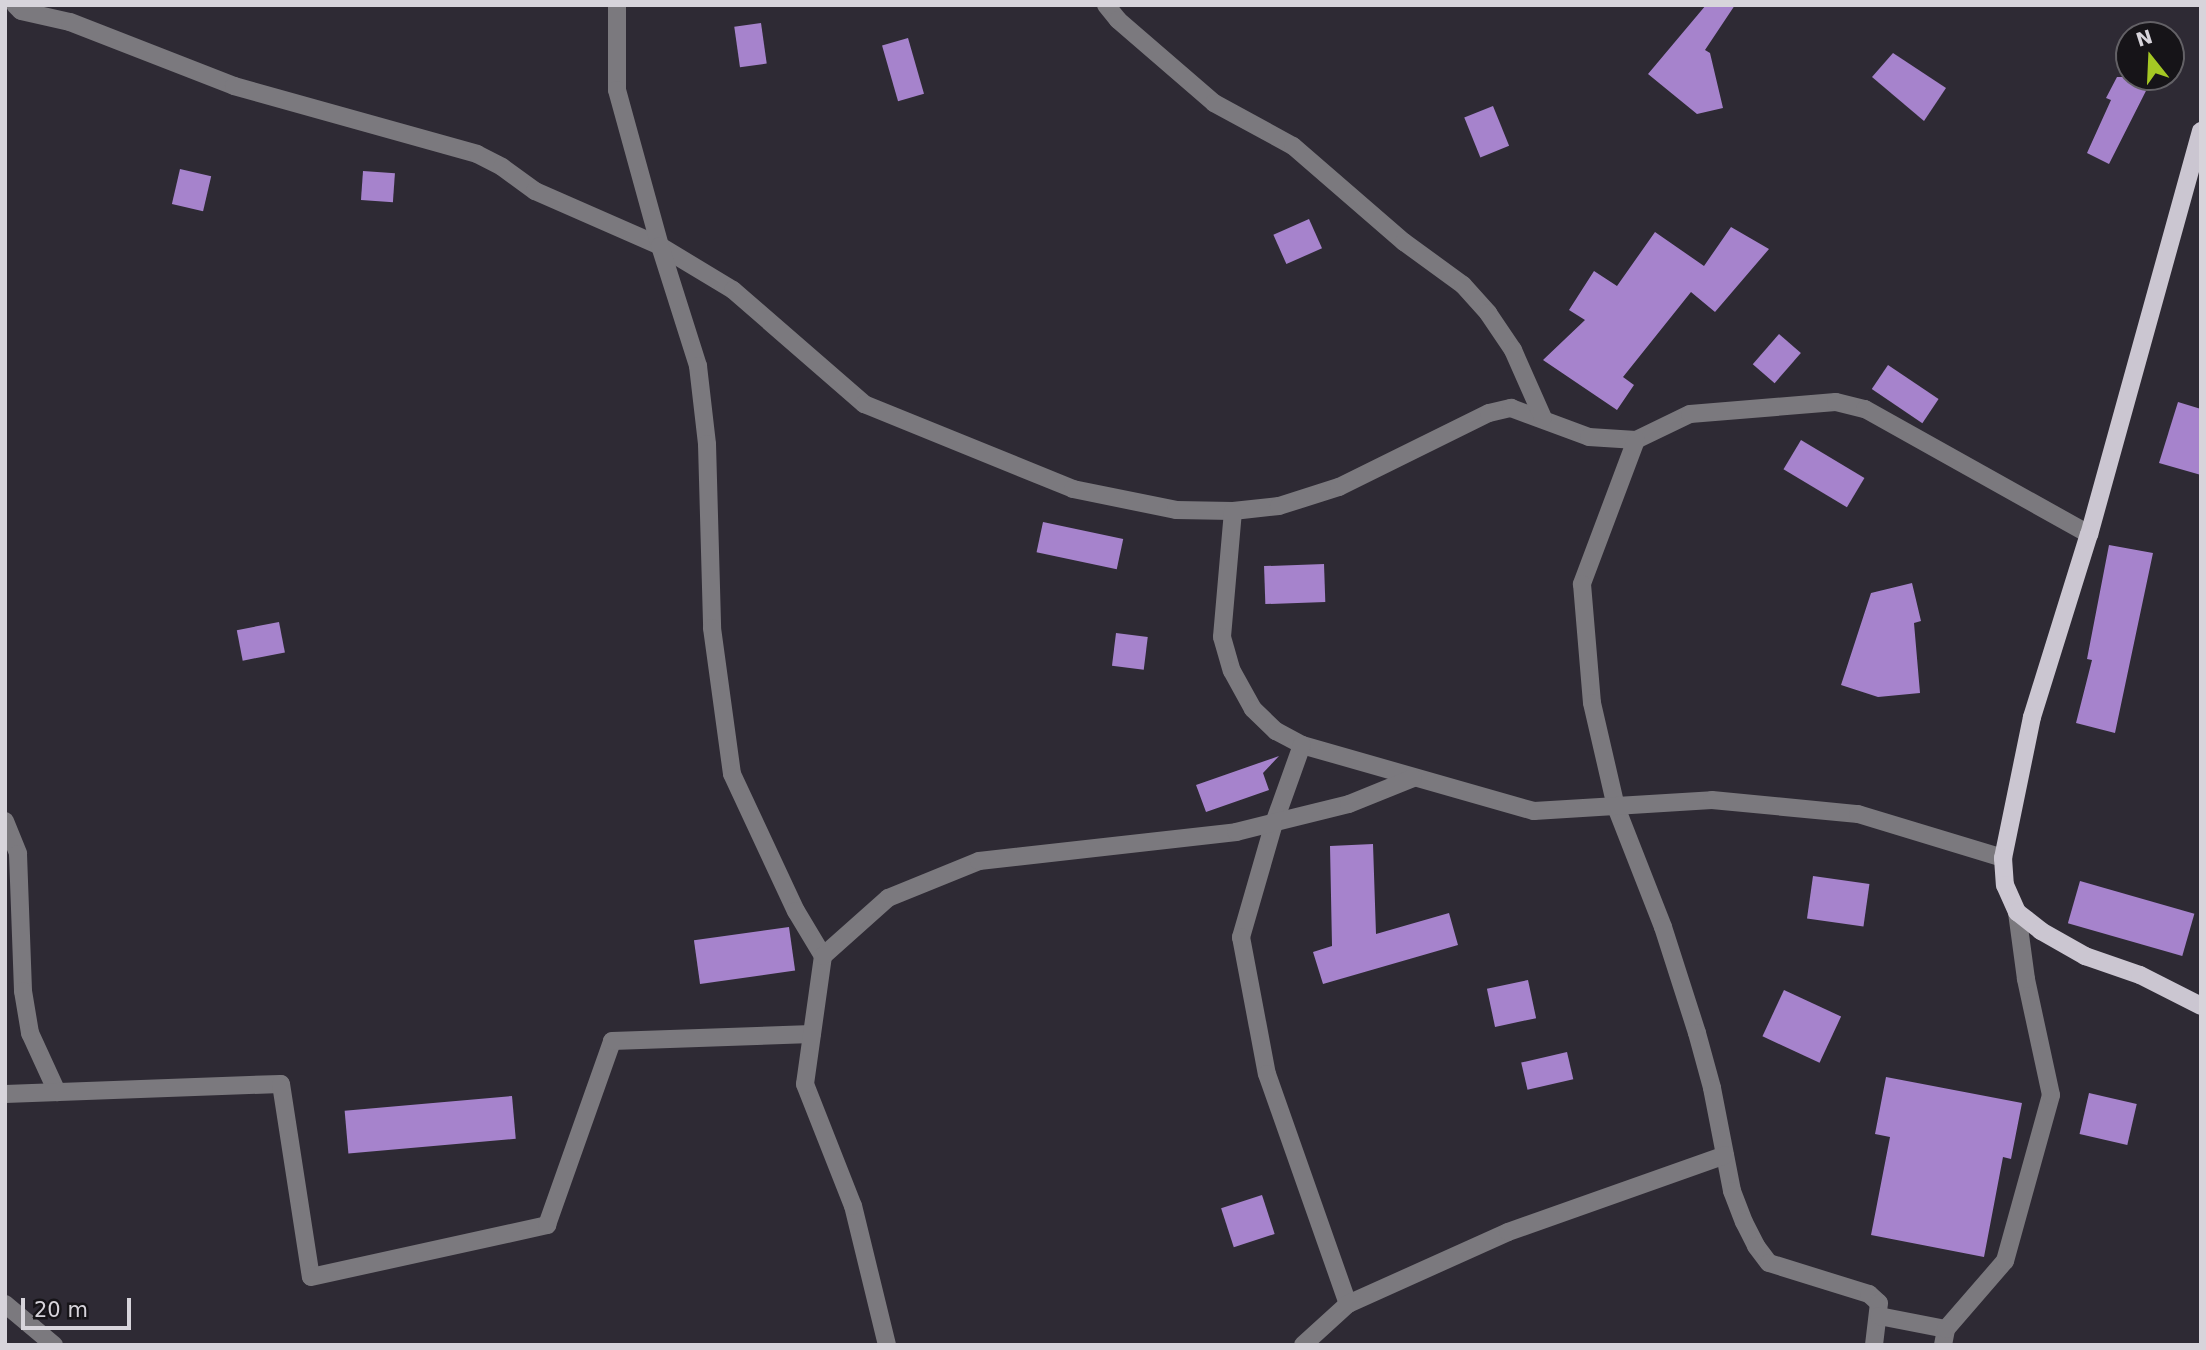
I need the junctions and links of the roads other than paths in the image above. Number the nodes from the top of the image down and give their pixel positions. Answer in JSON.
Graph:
{"nodes":[{"id":1,"x":617,"y":5,"type":"edge"},
{"id":2,"x":1106,"y":5,"type":"edge"},
{"id":3,"x":14,"y":10,"type":"edge"},
{"id":4,"x":2201,"y":131,"type":"edge"},
{"id":5,"x":660,"y":246,"type":"junction"},
{"id":6,"x":1543,"y":418,"type":"junction"},
{"id":7,"x":1636,"y":440,"type":"junction"},
{"id":8,"x":1233,"y":511,"type":"junction"},
{"id":9,"x":2089,"y":534,"type":"junction"},
{"id":10,"x":1302,"y":745,"type":"junction"},
{"id":11,"x":1413,"y":778,"type":"junction"},
{"id":12,"x":1616,"y":807,"type":"junction"},
{"id":13,"x":5,"y":821,"type":"edge"},
{"id":14,"x":1274,"y":822,"type":"junction"},
{"id":15,"x":2003,"y":858,"type":"junction"},
{"id":16,"x":2017,"y":912,"type":"junction"},
{"id":17,"x":823,"y":956,"type":"junction"},
{"id":18,"x":2201,"y":1006,"type":"edge"},
{"id":19,"x":812,"y":1034,"type":"junction"},
{"id":20,"x":57,"y":1092,"type":"junction"},
{"id":21,"x":5,"y":1094,"type":"edge"},
{"id":22,"x":1725,"y":1155,"type":"junction"},
{"id":23,"x":5,"y":1304,"type":"edge"},
{"id":24,"x":1348,"y":1304,"type":"junction"},
{"id":25,"x":1879,"y":1316,"type":"junction"},
{"id":26,"x":1944,"y":1337,"type":"edge"},
{"id":27,"x":54,"y":1345,"type":"edge"},
{"id":28,"x":887,"y":1345,"type":"edge"},
{"id":29,"x":1303,"y":1345,"type":"edge"},
{"id":30,"x":1874,"y":1345,"type":"edge"}],
"edges":[{"from":1,"to":5,"type":"street"},
{"from":2,"to":6,"type":"street"},
{"from":3,"to":5,"type":"street"},
{"from":4,"to":9,"type":"main road"},
{"from":5,"to":8,"type":"street"},
{"from":5,"to":17,"type":"street"},
{"from":6,"to":7,"type":"street"},
{"from":6,"to":8,"type":"street"},
{"from":7,"to":9,"type":"street"},
{"from":7,"to":12,"type":"street"},
{"from":8,"to":10,"type":"street"},
{"from":9,"to":15,"type":"main road"},
{"from":10,"to":11,"type":"street"},
{"from":10,"to":14,"type":"street"},
{"from":11,"to":12,"type":"street"},
{"from":11,"to":14,"type":"street"},
{"from":12,"to":15,"type":"street"},
{"from":12,"to":22,"type":"street"},
{"from":13,"to":20,"type":"street"},
{"from":14,"to":17,"type":"street"},
{"from":14,"to":24,"type":"street"},
{"from":15,"to":16,"type":"main road"},
{"from":16,"to":18,"type":"main road"},
{"from":16,"to":26,"type":"street"},
{"from":17,"to":19,"type":"street"},
{"from":19,"to":20,"type":"street"},
{"from":19,"to":28,"type":"street"},
{"from":20,"to":21,"type":"street"},
{"from":22,"to":24,"type":"street"},
{"from":22,"to":25,"type":"street"},
{"from":23,"to":27,"type":"street"},
{"from":24,"to":29,"type":"street"},
{"from":25,"to":26,"type":"street"},
{"from":25,"to":30,"type":"street"}]}
